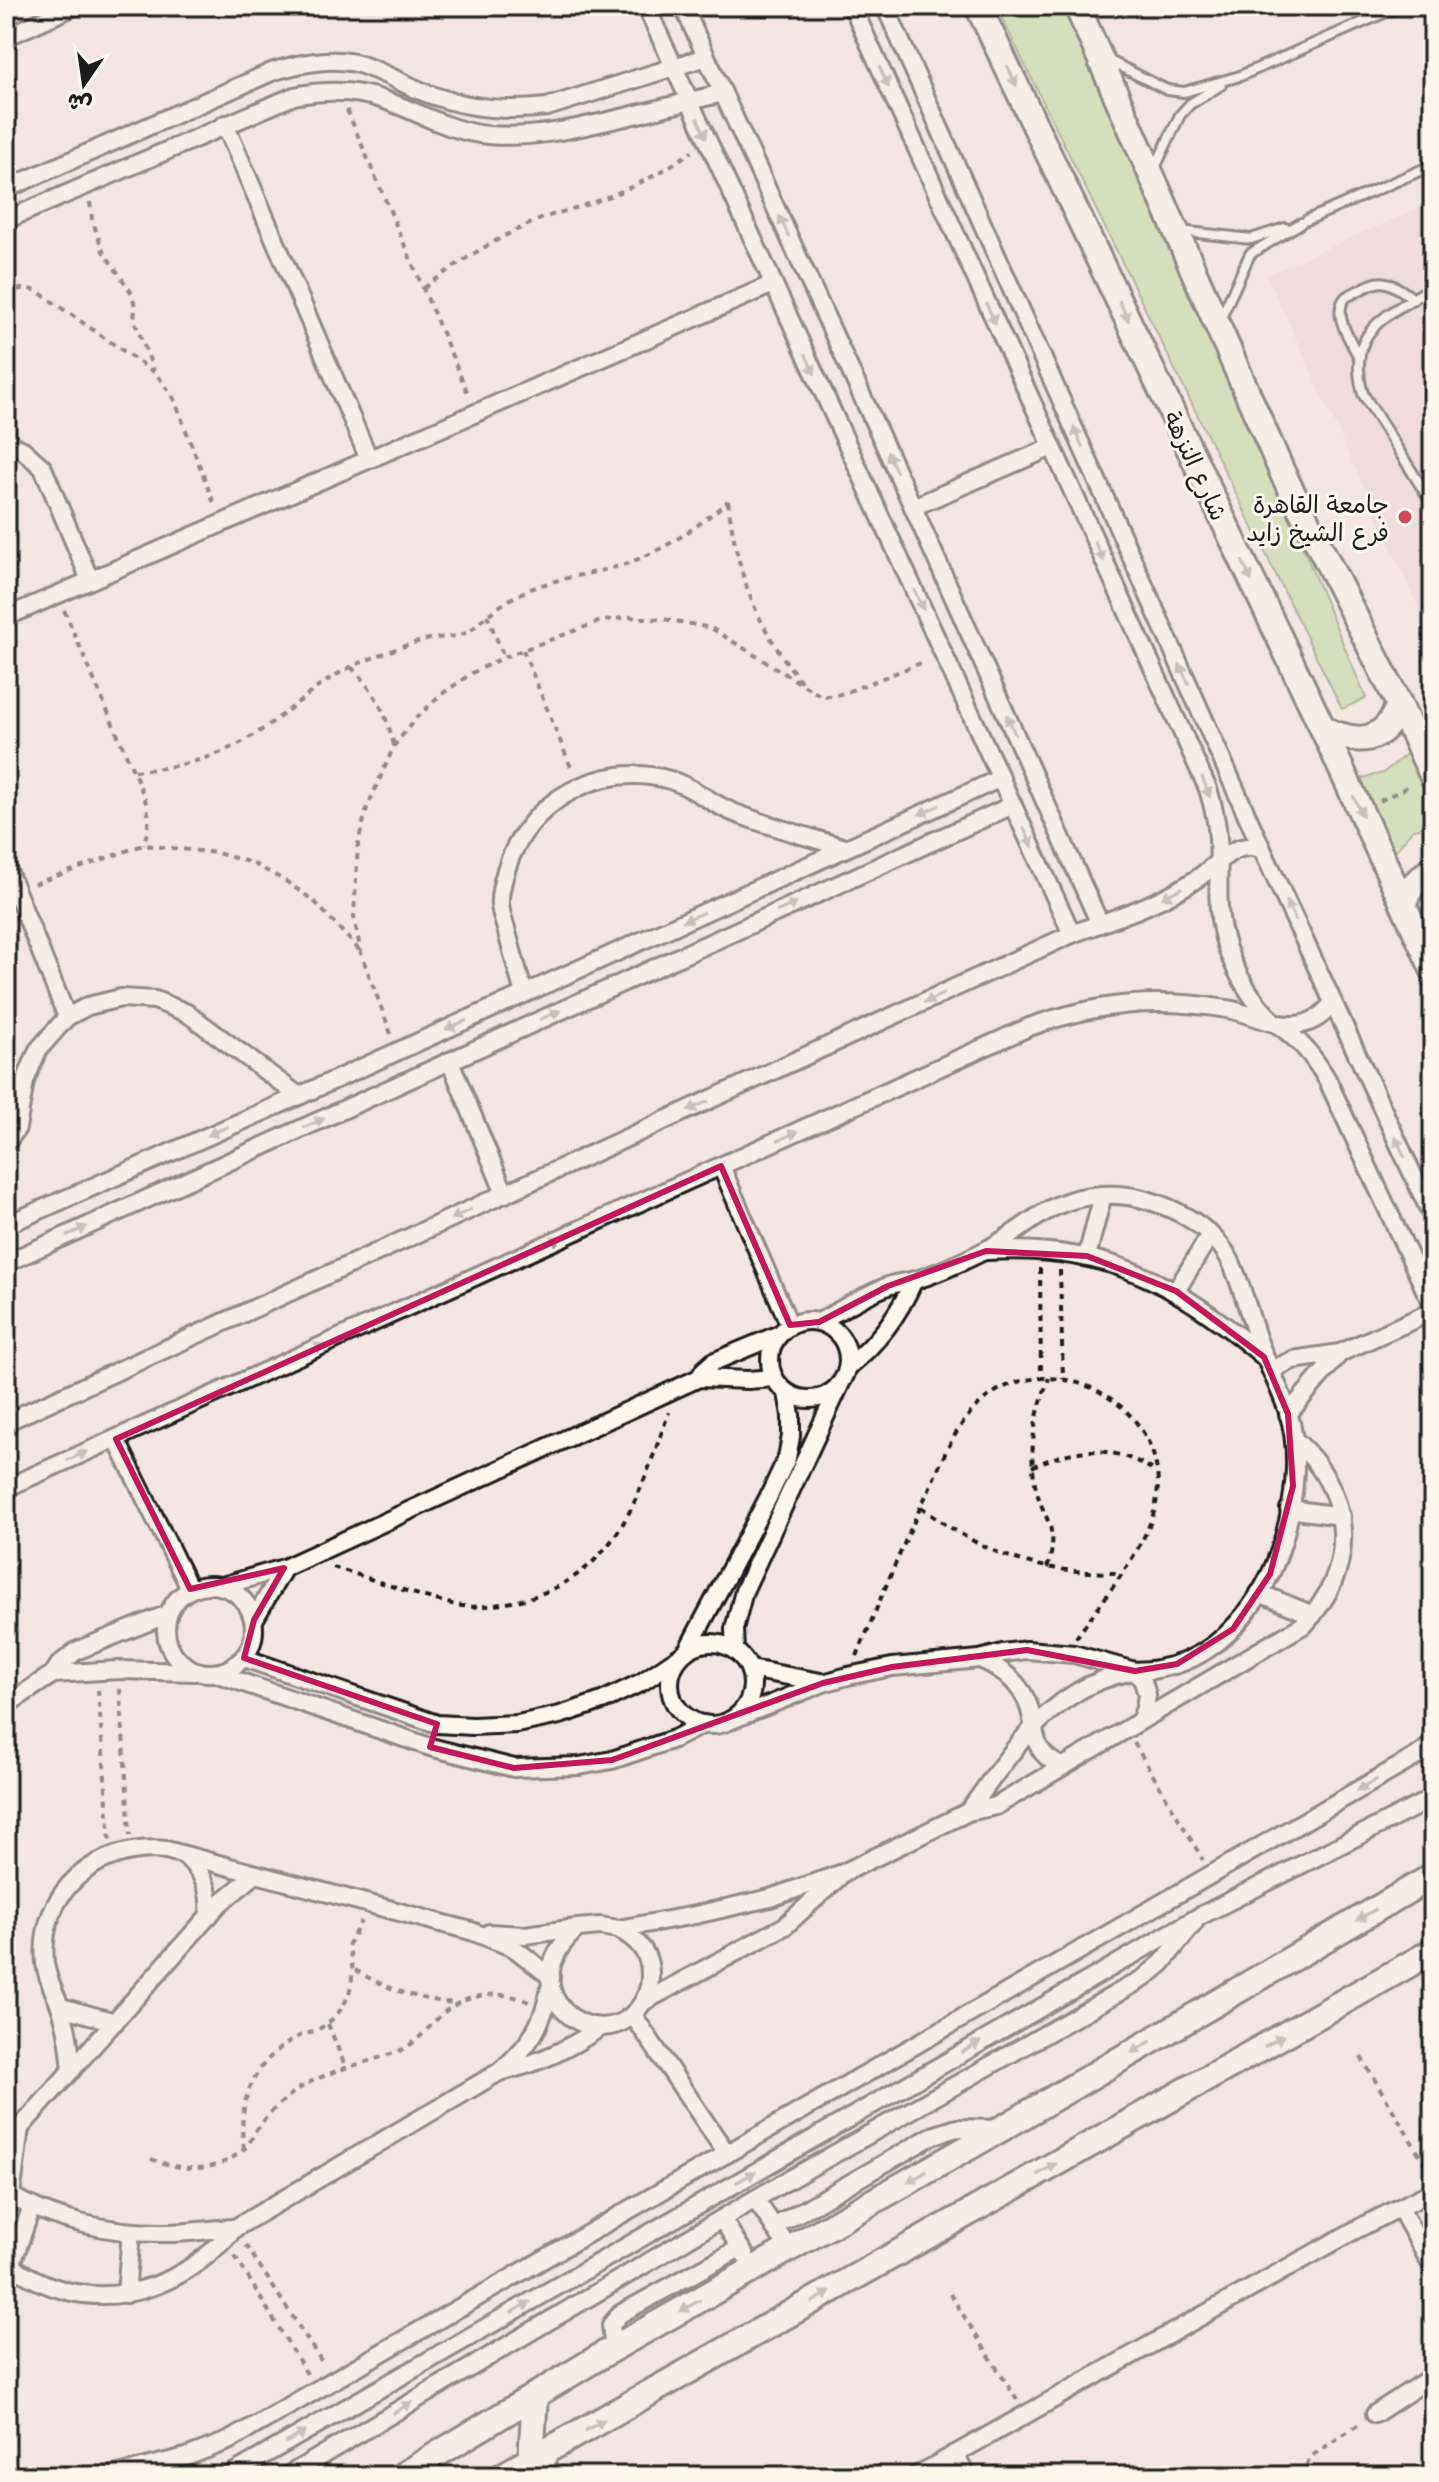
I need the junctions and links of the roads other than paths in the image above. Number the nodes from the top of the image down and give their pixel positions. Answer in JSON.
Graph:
{"nodes":[{"id":1,"x":75,"y":6,"type":"edge"},
{"id":2,"x":646,"y":6,"type":"edge"},
{"id":3,"x":683,"y":6,"type":"edge"},
{"id":4,"x":852,"y":6,"type":"edge"},
{"id":5,"x":885,"y":6,"type":"edge"},
{"id":6,"x":978,"y":6,"type":"edge"},
{"id":7,"x":1077,"y":6,"type":"edge"},
{"id":8,"x":1400,"y":6,"type":"edge"},
{"id":9,"x":6,"y":37,"type":"edge"},
{"id":10,"x":1099,"y":55,"type":"junction"},
{"id":11,"x":706,"y":57,"type":"junction"},
{"id":12,"x":674,"y":67,"type":"junction"},
{"id":13,"x":1229,"y":80,"type":"junction"},
{"id":14,"x":723,"y":93,"type":"junction"},
{"id":15,"x":690,"y":101,"type":"junction"},
{"id":16,"x":225,"y":124,"type":"junction"},
{"id":17,"x":1433,"y":165,"type":"edge"},
{"id":18,"x":1152,"y":175,"type":"junction"},
{"id":19,"x":6,"y":189,"type":"edge"},
{"id":20,"x":6,"y":220,"type":"edge"},
{"id":21,"x":1307,"y":220,"type":"dead end"},
{"id":22,"x":1177,"y":230,"type":"junction"},
{"id":23,"x":773,"y":284,"type":"junction"},
{"id":24,"x":1433,"y":286,"type":"edge"},
{"id":25,"x":1414,"y":299,"type":"junction"},
{"id":26,"x":1218,"y":324,"type":"junction"},
{"id":27,"x":1358,"y":357,"type":"junction"},
{"id":28,"x":6,"y":442,"type":"edge"},
{"id":29,"x":1052,"y":447,"type":"junction"},
{"id":30,"x":369,"y":459,"type":"junction"},
{"id":31,"x":1433,"y":505,"type":"edge"},
{"id":32,"x":913,"y":507,"type":"junction"},
{"id":33,"x":90,"y":580,"type":"junction"},
{"id":34,"x":6,"y":617,"type":"edge"},
{"id":35,"x":1399,"y":704,"type":"junction"},
{"id":36,"x":1323,"y":729,"type":"junction"},
{"id":37,"x":1433,"y":775,"type":"edge"},
{"id":38,"x":1001,"y":778,"type":"junction"},
{"id":39,"x":1013,"y":805,"type":"junction"},
{"id":40,"x":845,"y":848,"type":"junction"},
{"id":41,"x":1262,"y":849,"type":"junction"},
{"id":42,"x":1218,"y":864,"type":"junction"},
{"id":43,"x":6,"y":866,"type":"edge"},
{"id":44,"x":1433,"y":868,"type":"edge"},
{"id":45,"x":1403,"y":904,"type":"junction"},
{"id":46,"x":1100,"y":924,"type":"junction"},
{"id":47,"x":1072,"y":934,"type":"junction"},
{"id":48,"x":1433,"y":969,"type":"edge"},
{"id":49,"x":524,"y":994,"type":"junction"},
{"id":50,"x":1333,"y":1003,"type":"junction"},
{"id":51,"x":67,"y":1017,"type":"junction"},
{"id":52,"x":1273,"y":1021,"type":"junction"},
{"id":53,"x":450,"y":1061,"type":"junction"},
{"id":54,"x":299,"y":1096,"type":"junction"},
{"id":55,"x":6,"y":1144,"type":"edge"},
{"id":56,"x":721,"y":1166,"type":"junction"},
{"id":57,"x":505,"y":1194,"type":"junction"},
{"id":58,"x":1103,"y":1195,"type":"junction"},
{"id":59,"x":1433,"y":1218,"type":"edge"},
{"id":60,"x":6,"y":1225,"type":"edge"},
{"id":61,"x":1210,"y":1235,"type":"junction"},
{"id":62,"x":986,"y":1251,"type":"junction"},
{"id":63,"x":1087,"y":1256,"type":"junction"},
{"id":64,"x":6,"y":1263,"type":"edge"},
{"id":65,"x":914,"y":1280,"type":"junction"},
{"id":66,"x":1176,"y":1291,"type":"junction"},
{"id":67,"x":1433,"y":1309,"type":"edge"},
{"id":68,"x":819,"y":1322,"type":"junction"},
{"id":69,"x":785,"y":1330,"type":"junction"},
{"id":70,"x":1340,"y":1353,"type":"junction"},
{"id":71,"x":1268,"y":1364,"type":"junction"},
{"id":72,"x":848,"y":1367,"type":"junction"},
{"id":73,"x":699,"y":1378,"type":"junction"},
{"id":74,"x":774,"y":1378,"type":"junction"},
{"id":75,"x":840,"y":1385,"type":"junction"},
{"id":76,"x":787,"y":1393,"type":"junction"},
{"id":77,"x":1288,"y":1414,"type":"junction"},
{"id":78,"x":6,"y":1422,"type":"edge"},
{"id":79,"x":116,"y":1439,"type":"junction"},
{"id":80,"x":1294,"y":1439,"type":"junction"},
{"id":81,"x":6,"y":1488,"type":"edge"},
{"id":82,"x":776,"y":1502,"type":"junction"},
{"id":83,"x":1289,"y":1509,"type":"junction"},
{"id":84,"x":1341,"y":1516,"type":"junction"},
{"id":85,"x":284,"y":1568,"type":"junction"},
{"id":86,"x":222,"y":1586,"type":"junction"},
{"id":87,"x":190,"y":1589,"type":"junction"},
{"id":88,"x":1259,"y":1593,"type":"junction"},
{"id":89,"x":168,"y":1614,"type":"junction"},
{"id":90,"x":1313,"y":1615,"type":"junction"},
{"id":91,"x":254,"y":1620,"type":"junction"},
{"id":92,"x":735,"y":1650,"type":"junction"},
{"id":93,"x":683,"y":1653,"type":"junction"},
{"id":94,"x":244,"y":1658,"type":"junction"},
{"id":95,"x":980,"y":1659,"type":"junction"},
{"id":96,"x":750,"y":1669,"type":"junction"},
{"id":97,"x":1135,"y":1671,"type":"junction"},
{"id":98,"x":208,"y":1673,"type":"junction"},
{"id":99,"x":53,"y":1674,"type":"junction"},
{"id":100,"x":823,"y":1683,"type":"junction"},
{"id":101,"x":32,"y":1689,"type":"junction"},
{"id":102,"x":6,"y":1690,"type":"edge"},
{"id":103,"x":6,"y":1705,"type":"edge"},
{"id":104,"x":729,"y":1721,"type":"junction"},
{"id":105,"x":437,"y":1724,"type":"junction"},
{"id":106,"x":704,"y":1724,"type":"junction"},
{"id":107,"x":1132,"y":1725,"type":"junction"},
{"id":108,"x":1033,"y":1726,"type":"junction"},
{"id":109,"x":1433,"y":1744,"type":"edge"},
{"id":110,"x":430,"y":1747,"type":"junction"},
{"id":111,"x":1061,"y":1766,"type":"junction"},
{"id":112,"x":1433,"y":1798,"type":"edge"},
{"id":113,"x":968,"y":1812,"type":"junction"},
{"id":114,"x":183,"y":1855,"type":"junction"},
{"id":115,"x":843,"y":1873,"type":"junction"},
{"id":116,"x":256,"y":1874,"type":"junction"},
{"id":117,"x":1433,"y":1876,"type":"edge"},
{"id":118,"x":209,"y":1916,"type":"junction"},
{"id":119,"x":1200,"y":1916,"type":"junction"},
{"id":120,"x":578,"y":1928,"type":"junction"},
{"id":121,"x":618,"y":1929,"type":"junction"},
{"id":122,"x":471,"y":1931,"type":"junction"},
{"id":123,"x":1433,"y":1951,"type":"edge"},
{"id":124,"x":550,"y":1981,"type":"junction"},
{"id":125,"x":645,"y":2001,"type":"junction"},
{"id":126,"x":61,"y":2007,"type":"junction"},
{"id":127,"x":633,"y":2015,"type":"junction"},
{"id":128,"x":115,"y":2022,"type":"junction"},
{"id":129,"x":601,"y":2027,"type":"junction"},
{"id":130,"x":72,"y":2070,"type":"junction"},
{"id":131,"x":499,"y":2072,"type":"junction"},
{"id":132,"x":1001,"y":2129,"type":"junction"},
{"id":133,"x":13,"y":2132,"type":"edge"},
{"id":134,"x":727,"y":2154,"type":"junction"},
{"id":135,"x":1433,"y":2191,"type":"edge"},
{"id":136,"x":8,"y":2195,"type":"edge"},
{"id":137,"x":755,"y":2199,"type":"junction"},
{"id":138,"x":32,"y":2206,"type":"junction"},
{"id":139,"x":1400,"y":2208,"type":"junction"},
{"id":140,"x":722,"y":2219,"type":"junction"},
{"id":141,"x":774,"y":2227,"type":"junction"},
{"id":142,"x":131,"y":2232,"type":"junction"},
{"id":143,"x":230,"y":2234,"type":"junction"},
{"id":144,"x":740,"y":2248,"type":"junction"},
{"id":145,"x":790,"y":2250,"type":"junction"},
{"id":146,"x":8,"y":2264,"type":"edge"},
{"id":147,"x":1433,"y":2268,"type":"edge"},
{"id":148,"x":754,"y":2270,"type":"junction"},
{"id":149,"x":126,"y":2294,"type":"junction"},
{"id":150,"x":614,"y":2348,"type":"junction"},
{"id":151,"x":1433,"y":2376,"type":"edge"},
{"id":152,"x":535,"y":2395,"type":"junction"},
{"id":153,"x":1375,"y":2414,"type":"road end"},
{"id":154,"x":954,"y":2454,"type":"junction"},
{"id":155,"x":541,"y":2463,"type":"edge"},
{"id":156,"x":111,"y":2476,"type":"edge"},
{"id":157,"x":228,"y":2476,"type":"edge"},
{"id":158,"x":287,"y":2476,"type":"edge"},
{"id":159,"x":401,"y":2476,"type":"edge"},
{"id":160,"x":502,"y":2476,"type":"edge"},
{"id":161,"x":916,"y":2476,"type":"edge"},
{"id":162,"x":967,"y":2476,"type":"edge"}],
"edges":[{"from":1,"to":9,"type":"street"},
{"from":2,"to":12,"type":"street"},
{"from":3,"to":11,"type":"street"},
{"from":4,"to":29,"type":"street","one_way":true},
{"from":41,"to":5,"type":"street","one_way":true},
{"from":6,"to":36,"type":"street","name":"شارع النزهة","one_way":true},
{"from":7,"to":10,"type":"street"},
{"from":8,"to":13,"type":"lane"},
{"from":10,"to":13,"type":"lane"},
{"from":10,"to":18,"type":"street"},
{"from":11,"to":12,"type":"street"},
{"from":11,"to":14,"type":"street"},
{"from":12,"to":15,"type":"street"},
{"from":12,"to":19,"type":"street"},
{"from":13,"to":18,"type":"lane"},
{"from":14,"to":15,"type":"street"},
{"from":32,"to":14,"type":"street","one_way":true},
{"from":15,"to":16,"type":"street"},
{"from":15,"to":23,"type":"street","one_way":true},
{"from":16,"to":20,"type":"street"},
{"from":16,"to":30,"type":"street"},
{"from":17,"to":21,"type":"lane"},
{"from":18,"to":22,"type":"street"},
{"from":22,"to":26,"type":"street"},
{"from":22,"to":26,"type":"lane"},
{"from":23,"to":30,"type":"street"},
{"from":23,"to":38,"type":"street","one_way":true},
{"from":24,"to":25,"type":"lane"},
{"from":25,"to":27,"type":"lane"},
{"from":25,"to":27,"type":"lane"},
{"from":26,"to":35,"type":"street"},
{"from":27,"to":31,"type":"lane"},
{"from":28,"to":33,"type":"street"},
{"from":29,"to":32,"type":"street"},
{"from":29,"to":42,"type":"street","one_way":true},
{"from":30,"to":33,"type":"street"},
{"from":46,"to":32,"type":"street","one_way":true},
{"from":33,"to":34,"type":"street"},
{"from":35,"to":36,"type":"street"},
{"from":35,"to":37,"type":"street"},
{"from":36,"to":45,"type":"street","name":"شارع النزهة","one_way":true},
{"from":38,"to":39,"type":"street"},
{"from":38,"to":40,"type":"street","one_way":true},
{"from":39,"to":47,"type":"street","one_way":true},
{"from":53,"to":39,"type":"street","one_way":true},
{"from":40,"to":49,"type":"street","one_way":true},
{"from":40,"to":49,"type":"street"},
{"from":41,"to":42,"type":"street"},
{"from":50,"to":41,"type":"street","one_way":true},
{"from":42,"to":46,"type":"street","one_way":true},
{"from":42,"to":52,"type":"street"},
{"from":43,"to":51,"type":"street"},
{"from":44,"to":45,"type":"street"},
{"from":45,"to":48,"type":"street","name":"شارع النزهة"},
{"from":46,"to":47,"type":"street"},
{"from":47,"to":57,"type":"street","one_way":true},
{"from":49,"to":54,"type":"street","one_way":true},
{"from":50,"to":52,"type":"street"},
{"from":59,"to":50,"type":"street","one_way":true},
{"from":51,"to":54,"type":"street"},
{"from":51,"to":55,"type":"street"},
{"from":56,"to":52,"type":"street","one_way":true},
{"from":52,"to":67,"type":"street"},
{"from":53,"to":57,"type":"street"},
{"from":64,"to":53,"type":"street","one_way":true},
{"from":54,"to":60,"type":"street","one_way":true},
{"from":56,"to":69,"type":"street"},
{"from":79,"to":56,"type":"street","one_way":true},
{"from":57,"to":78,"type":"street","one_way":true},
{"from":58,"to":61,"type":"street"},
{"from":58,"to":62,"type":"street"},
{"from":58,"to":63,"type":"street"},
{"from":61,"to":66,"type":"street"},
{"from":61,"to":71,"type":"street"},
{"from":62,"to":63,"type":"street"},
{"from":62,"to":65,"type":"street"},
{"from":63,"to":66,"type":"street"},
{"from":65,"to":68,"type":"street"},
{"from":65,"to":72,"type":"street"},
{"from":66,"to":71,"type":"street"},
{"from":67,"to":70,"type":"street"},
{"from":68,"to":69,"type":"street"},
{"from":68,"to":72,"type":"street"},
{"from":69,"to":73,"type":"street"},
{"from":69,"to":74,"type":"street"},
{"from":70,"to":71,"type":"street"},
{"from":70,"to":77,"type":"street"},
{"from":71,"to":77,"type":"street"},
{"from":72,"to":75,"type":"street"},
{"from":73,"to":74,"type":"street"},
{"from":73,"to":85,"type":"street"},
{"from":74,"to":76,"type":"street"},
{"from":75,"to":76,"type":"street"},
{"from":75,"to":82,"type":"street"},
{"from":76,"to":82,"type":"street"},
{"from":77,"to":80,"type":"street"},
{"from":81,"to":79,"type":"street","one_way":true},
{"from":79,"to":87,"type":"street"},
{"from":80,"to":83,"type":"street"},
{"from":80,"to":84,"type":"street"},
{"from":82,"to":92,"type":"street"},
{"from":82,"to":93,"type":"street"},
{"from":83,"to":84,"type":"street"},
{"from":83,"to":88,"type":"street"},
{"from":84,"to":90,"type":"street"},
{"from":85,"to":86,"type":"street"},
{"from":85,"to":91,"type":"street"},
{"from":86,"to":87,"type":"street"},
{"from":86,"to":91,"type":"street"},
{"from":87,"to":89,"type":"street"},
{"from":88,"to":90,"type":"street"},
{"from":88,"to":97,"type":"street"},
{"from":89,"to":98,"type":"street"},
{"from":89,"to":99,"type":"street"},
{"from":90,"to":107,"type":"street"},
{"from":91,"to":94,"type":"street"},
{"from":92,"to":93,"type":"street"},
{"from":92,"to":96,"type":"street"},
{"from":93,"to":105,"type":"street"},
{"from":93,"to":106,"type":"street"},
{"from":94,"to":98,"type":"street"},
{"from":94,"to":105,"type":"street"},
{"from":95,"to":97,"type":"street"},
{"from":95,"to":100,"type":"street"},
{"from":95,"to":108,"type":"street"},
{"from":96,"to":100,"type":"street"},
{"from":96,"to":104,"type":"street"},
{"from":97,"to":107,"type":"street"},
{"from":97,"to":108,"type":"street"},
{"from":98,"to":99,"type":"street"},
{"from":98,"to":110,"type":"street"},
{"from":99,"to":101,"type":"street"},
{"from":100,"to":104,"type":"street"},
{"from":101,"to":102,"type":"street"},
{"from":101,"to":103,"type":"street"},
{"from":104,"to":106,"type":"street"},
{"from":105,"to":110,"type":"street"},
{"from":106,"to":110,"type":"street"},
{"from":107,"to":111,"type":"street"},
{"from":108,"to":111,"type":"street"},
{"from":108,"to":113,"type":"street"},
{"from":109,"to":134,"type":"street","one_way":true},
{"from":111,"to":113,"type":"street"},
{"from":112,"to":119,"type":"street"},
{"from":113,"to":115,"type":"street"},
{"from":114,"to":116,"type":"street"},
{"from":114,"to":118,"type":"street"},
{"from":114,"to":126,"type":"street"},
{"from":115,"to":121,"type":"street"},
{"from":115,"to":125,"type":"street"},
{"from":116,"to":118,"type":"street"},
{"from":116,"to":122,"type":"street"},
{"from":117,"to":132,"type":"street","one_way":true},
{"from":118,"to":128,"type":"street"},
{"from":119,"to":137,"type":"street"},
{"from":157,"to":119,"type":"street","one_way":true},
{"from":120,"to":121,"type":"street"},
{"from":120,"to":122,"type":"street"},
{"from":120,"to":124,"type":"street"},
{"from":121,"to":125,"type":"street"},
{"from":122,"to":124,"type":"street"},
{"from":155,"to":123,"type":"street","one_way":true},
{"from":124,"to":129,"type":"street"},
{"from":124,"to":131,"type":"street"},
{"from":125,"to":127,"type":"street"},
{"from":126,"to":128,"type":"street"},
{"from":126,"to":130,"type":"street"},
{"from":127,"to":129,"type":"street"},
{"from":127,"to":134,"type":"street"},
{"from":128,"to":130,"type":"street"},
{"from":129,"to":131,"type":"street"},
{"from":130,"to":133,"type":"street"},
{"from":131,"to":143,"type":"street"},
{"from":132,"to":141,"type":"street"},
{"from":132,"to":145,"type":"street","one_way":true},
{"from":133,"to":136,"type":"street"},
{"from":134,"to":156,"type":"street"},
{"from":135,"to":139,"type":"street"},
{"from":136,"to":138,"type":"street"},
{"from":137,"to":140,"type":"street"},
{"from":137,"to":141,"type":"street"},
{"from":138,"to":142,"type":"street"},
{"from":138,"to":146,"type":"street"},
{"from":139,"to":147,"type":"street"},
{"from":139,"to":154,"type":"street"},
{"from":140,"to":144,"type":"street"},
{"from":158,"to":140,"type":"street","one_way":true},
{"from":141,"to":145,"type":"street"},
{"from":142,"to":143,"type":"street"},
{"from":142,"to":149,"type":"street"},
{"from":143,"to":149,"type":"street"},
{"from":144,"to":148,"type":"street"},
{"from":144,"to":150,"type":"street"},
{"from":145,"to":148,"type":"street"},
{"from":146,"to":149,"type":"street"},
{"from":148,"to":150,"type":"street","one_way":true},
{"from":150,"to":152,"type":"street"},
{"from":151,"to":153,"type":"street"},
{"from":152,"to":155,"type":"street"},
{"from":152,"to":159,"type":"street"},
{"from":154,"to":161,"type":"street"},
{"from":154,"to":162,"type":"street"},
{"from":155,"to":160,"type":"street"}]}
